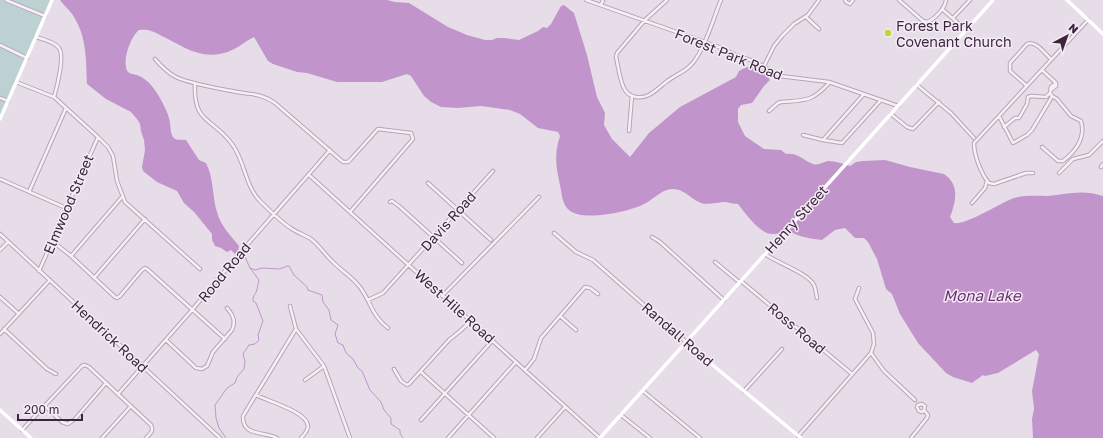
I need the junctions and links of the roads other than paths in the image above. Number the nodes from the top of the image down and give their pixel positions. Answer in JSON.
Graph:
{"nodes":[{"id":1,"x":6,"y":0,"type":"edge"},
{"id":2,"x":52,"y":0,"type":"edge"},
{"id":3,"x":586,"y":0,"type":"edge"},
{"id":4,"x":602,"y":0,"type":"edge"},
{"id":5,"x":667,"y":0,"type":"edge"},
{"id":6,"x":721,"y":0,"type":"edge"},
{"id":7,"x":820,"y":0,"type":"edge"},
{"id":8,"x":846,"y":0,"type":"edge"},
{"id":9,"x":853,"y":0,"type":"edge"},
{"id":10,"x":899,"y":0,"type":"edge"},
{"id":11,"x":946,"y":0,"type":"edge"},
{"id":12,"x":970,"y":0,"type":"edge"},
{"id":13,"x":993,"y":0,"type":"edge"},
{"id":14,"x":1067,"y":0,"type":"edge"},
{"id":15,"x":601,"y":5,"type":"junction"},
{"id":16,"x":942,"y":9,"type":"junction"},
{"id":17,"x":45,"y":16,"type":"junction"},
{"id":18,"x":806,"y":17,"type":"junction"},
{"id":19,"x":953,"y":18,"type":"junction"},
{"id":20,"x":645,"y":20,"type":"junction"},
{"id":21,"x":1088,"y":20,"type":"junction"},
{"id":22,"x":819,"y":29,"type":"dead end"},
{"id":23,"x":966,"y":30,"type":"junction"},
{"id":24,"x":1103,"y":34,"type":"edge"},
{"id":25,"x":36,"y":37,"type":"junction"},
{"id":26,"x":705,"y":42,"type":"junction"},
{"id":27,"x":0,"y":45,"type":"edge"},
{"id":28,"x":27,"y":58,"type":"junction"},
{"id":29,"x":155,"y":59,"type":"dead end"},
{"id":30,"x":1051,"y":60,"type":"junction"},
{"id":31,"x":764,"y":66,"type":"junction"},
{"id":32,"x":1042,"y":70,"type":"junction"},
{"id":33,"x":16,"y":82,"type":"junction"},
{"id":34,"x":829,"y":82,"type":"junction"},
{"id":35,"x":195,"y":83,"type":"junction"},
{"id":36,"x":917,"y":85,"type":"junction"},
{"id":37,"x":1027,"y":86,"type":"junction"},
{"id":38,"x":1050,"y":92,"type":"junction"},
{"id":39,"x":864,"y":94,"type":"junction"},
{"id":40,"x":632,"y":96,"type":"junction"},
{"id":41,"x":1052,"y":96,"type":"junction"},
{"id":42,"x":54,"y":97,"type":"junction"},
{"id":43,"x":0,"y":98,"type":"edge"},
{"id":44,"x":881,"y":100,"type":"junction"},
{"id":45,"x":8,"y":101,"type":"junction"},
{"id":46,"x":939,"y":102,"type":"junction"},
{"id":47,"x":898,"y":106,"type":"junction"},
{"id":48,"x":66,"y":108,"type":"junction"},
{"id":49,"x":770,"y":111,"type":"dead end"},
{"id":50,"x":891,"y":114,"type":"junction"},
{"id":51,"x":999,"y":116,"type":"junction"},
{"id":52,"x":0,"y":119,"type":"edge"},
{"id":53,"x":1004,"y":128,"type":"junction"},
{"id":54,"x":629,"y":131,"type":"dead end"},
{"id":55,"x":804,"y":135,"type":"dead end"},
{"id":56,"x":98,"y":137,"type":"junction"},
{"id":57,"x":974,"y":138,"type":"dead end"},
{"id":58,"x":823,"y":140,"type":"junction"},
{"id":59,"x":1103,"y":141,"type":"edge"},
{"id":60,"x":1042,"y":147,"type":"dead end"},
{"id":61,"x":330,"y":150,"type":"junction"},
{"id":62,"x":493,"y":171,"type":"dead end"},
{"id":63,"x":1033,"y":173,"type":"dead end"},
{"id":64,"x":1059,"y":173,"type":"dead end"},
{"id":65,"x":309,"y":175,"type":"junction"},
{"id":66,"x":0,"y":179,"type":"edge"},
{"id":67,"x":988,"y":182,"type":"junction"},
{"id":68,"x":428,"y":183,"type":"dead end"},
{"id":69,"x":29,"y":192,"type":"junction"},
{"id":70,"x":122,"y":197,"type":"junction"},
{"id":71,"x":539,"y":197,"type":"dead end"},
{"id":72,"x":390,"y":202,"type":"dead end"},
{"id":73,"x":972,"y":203,"type":"dead end"},
{"id":74,"x":66,"y":208,"type":"junction"},
{"id":75,"x":458,"y":210,"type":"junction"},
{"id":76,"x":350,"y":212,"type":"junction"},
{"id":77,"x":274,"y":214,"type":"junction"},
{"id":78,"x":145,"y":219,"type":"junction"},
{"id":79,"x":554,"y":233,"type":"dead end"},
{"id":80,"x":0,"y":234,"type":"edge"},
{"id":81,"x":652,"y":237,"type":"dead end"},
{"id":82,"x":433,"y":238,"type":"junction"},
{"id":83,"x":491,"y":240,"type":"dead end"},
{"id":84,"x":52,"y":241,"type":"junction"},
{"id":85,"x":8,"y":242,"type":"junction"},
{"id":86,"x":0,"y":250,"type":"edge"},
{"id":87,"x":765,"y":254,"type":"junction"},
{"id":88,"x":71,"y":256,"type":"junction"},
{"id":89,"x":715,"y":262,"type":"dead end"},
{"id":90,"x":462,"y":263,"type":"dead end"},
{"id":91,"x":409,"y":265,"type":"junction"},
{"id":92,"x":200,"y":269,"type":"dead end"},
{"id":93,"x":39,"y":271,"type":"junction"},
{"id":94,"x":94,"y":278,"type":"junction"},
{"id":95,"x":50,"y":280,"type":"junction"},
{"id":96,"x":741,"y":282,"type":"junction"},
{"id":97,"x":859,"y":288,"type":"dead end"},
{"id":98,"x":598,"y":294,"type":"dead end"},
{"id":99,"x":442,"y":296,"type":"junction"},
{"id":100,"x":0,"y":297,"type":"edge"},
{"id":101,"x":817,"y":298,"type":"dead end"},
{"id":102,"x":368,"y":300,"type":"junction"},
{"id":103,"x":725,"y":300,"type":"junction"},
{"id":104,"x":290,"y":306,"type":"dead end"},
{"id":105,"x":227,"y":308,"type":"dead end"},
{"id":106,"x":192,"y":310,"type":"junction"},
{"id":107,"x":19,"y":314,"type":"junction"},
{"id":108,"x":560,"y":316,"type":"junction"},
{"id":109,"x":471,"y":321,"type":"junction"},
{"id":110,"x":388,"y":328,"type":"dead end"},
{"id":111,"x":4,"y":329,"type":"junction"},
{"id":112,"x":296,"y":329,"type":"junction"},
{"id":113,"x":576,"y":330,"type":"dead end"},
{"id":114,"x":0,"y":334,"type":"edge"},
{"id":115,"x":225,"y":339,"type":"junction"},
{"id":116,"x":166,"y":340,"type":"junction"},
{"id":117,"x":492,"y":340,"type":"junction"},
{"id":118,"x":686,"y":343,"type":"junction"},
{"id":119,"x":782,"y":349,"type":"dead end"},
{"id":120,"x":871,"y":353,"type":"junction"},
{"id":121,"x":516,"y":362,"type":"junction"},
{"id":122,"x":142,"y":366,"type":"junction"},
{"id":123,"x":324,"y":366,"type":"junction"},
{"id":124,"x":394,"y":369,"type":"dead end"},
{"id":125,"x":525,"y":370,"type":"junction"},
{"id":126,"x":421,"y":372,"type":"junction"},
{"id":127,"x":56,"y":374,"type":"dead end"},
{"id":128,"x":852,"y":374,"type":"junction"},
{"id":129,"x":305,"y":380,"type":"dead end"},
{"id":130,"x":106,"y":384,"type":"junction"},
{"id":131,"x":643,"y":391,"type":"junction"},
{"id":132,"x":744,"y":391,"type":"junction"},
{"id":133,"x":445,"y":393,"type":"junction"},
{"id":134,"x":118,"y":394,"type":"junction"},
{"id":135,"x":256,"y":395,"type":"junction"},
{"id":136,"x":915,"y":400,"type":"dead end"},
{"id":137,"x":45,"y":406,"type":"junction"},
{"id":138,"x":131,"y":406,"type":"junction"},
{"id":139,"x":565,"y":407,"type":"junction"},
{"id":140,"x":0,"y":410,"type":"edge"},
{"id":141,"x":924,"y":410,"type":"dead end"},
{"id":142,"x":468,"y":415,"type":"junction"},
{"id":143,"x":622,"y":415,"type":"junction"},
{"id":144,"x":421,"y":420,"type":"dead end"},
{"id":145,"x":22,"y":430,"type":"junction"},
{"id":146,"x":800,"y":437,"type":"edge"},
{"id":147,"x":31,"y":438,"type":"edge"},
{"id":148,"x":102,"y":438,"type":"edge"},
{"id":149,"x":146,"y":438,"type":"edge"},
{"id":150,"x":220,"y":438,"type":"edge"},
{"id":151,"x":277,"y":438,"type":"edge"},
{"id":152,"x":301,"y":438,"type":"edge"},
{"id":153,"x":350,"y":438,"type":"edge"},
{"id":154,"x":448,"y":438,"type":"edge"},
{"id":155,"x":493,"y":438,"type":"edge"},
{"id":156,"x":537,"y":438,"type":"edge"},
{"id":157,"x":600,"y":438,"type":"edge"},
{"id":158,"x":650,"y":438,"type":"edge"},
{"id":159,"x":700,"y":438,"type":"edge"},
{"id":160,"x":911,"y":438,"type":"edge"}],
"edges":[{"from":1,"to":17,"type":"street"},
{"from":2,"to":17,"type":"street"},
{"from":3,"to":15,"type":"street","name":"Forest Park Road"},
{"from":4,"to":15,"type":"street"},
{"from":5,"to":20,"type":"street"},
{"from":6,"to":26,"type":"street"},
{"from":7,"to":18,"type":"street"},
{"from":8,"to":9,"type":"street"},
{"from":10,"to":16,"type":"street"},
{"from":11,"to":16,"type":"street"},
{"from":12,"to":19,"type":"street"},
{"from":13,"to":23,"type":"street","name":"Henry Street"},
{"from":14,"to":21,"type":"street"},
{"from":15,"to":20,"type":"street","name":"Forest Park Road"},
{"from":16,"to":19,"type":"street"},
{"from":17,"to":25,"type":"street"},
{"from":18,"to":22,"type":"street"},
{"from":18,"to":31,"type":"street"},
{"from":19,"to":23,"type":"street"},
{"from":20,"to":26,"type":"street","name":"Forest Park Road"},
{"from":20,"to":40,"type":"street"},
{"from":21,"to":24,"type":"street"},
{"from":21,"to":30,"type":"street"},
{"from":23,"to":36,"type":"street","name":"Henry Street"},
{"from":25,"to":28,"type":"street"},
{"from":25,"to":42,"type":"street"},
{"from":26,"to":31,"type":"street","name":"Forest Park Road"},
{"from":26,"to":40,"type":"street"},
{"from":27,"to":28,"type":"street"},
{"from":28,"to":33,"type":"street"},
{"from":29,"to":35,"type":"street"},
{"from":30,"to":32,"type":"street"},
{"from":30,"to":37,"type":"street"},
{"from":31,"to":34,"type":"street","name":"Forest Park Road"},
{"from":32,"to":37,"type":"street"},
{"from":32,"to":38,"type":"street"},
{"from":33,"to":42,"type":"street"},
{"from":33,"to":45,"type":"street"},
{"from":34,"to":39,"type":"street","name":"Forest Park Road"},
{"from":34,"to":49,"type":"street"},
{"from":35,"to":61,"type":"street"},
{"from":35,"to":77,"type":"street"},
{"from":36,"to":46,"type":"street"},
{"from":36,"to":47,"type":"street","name":"Henry Street"},
{"from":37,"to":51,"type":"street"},
{"from":38,"to":41,"type":"street"},
{"from":38,"to":53,"type":"street"},
{"from":39,"to":44,"type":"street","name":"Forest Park Road"},
{"from":39,"to":58,"type":"street"},
{"from":40,"to":54,"type":"street"},
{"from":41,"to":53,"type":"street"},
{"from":41,"to":60,"type":"street"},
{"from":42,"to":48,"type":"street"},
{"from":43,"to":45,"type":"street"},
{"from":44,"to":47,"type":"street","name":"Forest Park Road"},
{"from":44,"to":58,"type":"street"},
{"from":45,"to":52,"type":"street"},
{"from":46,"to":50,"type":"street"},
{"from":46,"to":57,"type":"street"},
{"from":47,"to":50,"type":"street","name":"Henry Street"},
{"from":48,"to":56,"type":"street"},
{"from":48,"to":69,"type":"street"},
{"from":50,"to":87,"type":"street","name":"Henry Street"},
{"from":51,"to":53,"type":"street"},
{"from":51,"to":67,"type":"street"},
{"from":55,"to":58,"type":"street"},
{"from":56,"to":70,"type":"street"},
{"from":56,"to":74,"type":"street","name":"Elmwood Street"},
{"from":59,"to":64,"type":"street"},
{"from":61,"to":65,"type":"street","name":"Rood Road"},
{"from":61,"to":76,"type":"street"},
{"from":62,"to":75,"type":"street","name":"Davis Road"},
{"from":63,"to":67,"type":"street"},
{"from":65,"to":76,"type":"street","name":"West Hile Road"},
{"from":65,"to":77,"type":"street","name":"Rood Road"},
{"from":66,"to":69,"type":"street"},
{"from":67,"to":73,"type":"street"},
{"from":68,"to":75,"type":"street"},
{"from":69,"to":74,"type":"street"},
{"from":70,"to":78,"type":"street"},
{"from":70,"to":88,"type":"street"},
{"from":71,"to":99,"type":"street"},
{"from":72,"to":82,"type":"street"},
{"from":74,"to":84,"type":"street","name":"Elmwood Street"},
{"from":75,"to":82,"type":"street","name":"Davis Road"},
{"from":75,"to":83,"type":"street"},
{"from":76,"to":91,"type":"street","name":"West Hile Road"},
{"from":77,"to":102,"type":"street"},
{"from":77,"to":106,"type":"street","name":"Rood Road"},
{"from":78,"to":92,"type":"street"},
{"from":78,"to":94,"type":"street"},
{"from":79,"to":118,"type":"street","name":"Randall Road"},
{"from":80,"to":85,"type":"street","name":"Hendrick Road"},
{"from":81,"to":103,"type":"street"},
{"from":82,"to":90,"type":"street"},
{"from":82,"to":91,"type":"street","name":"Davis Road"},
{"from":84,"to":88,"type":"street"},
{"from":84,"to":93,"type":"street","name":"Elmwood Street"},
{"from":85,"to":86,"type":"street"},
{"from":85,"to":93,"type":"street","name":"Hendrick Road"},
{"from":87,"to":96,"type":"street","name":"Henry Street"},
{"from":87,"to":101,"type":"street"},
{"from":88,"to":94,"type":"street"},
{"from":89,"to":96,"type":"street","name":"Ross Road"},
{"from":91,"to":99,"type":"street","name":"West Hile Road"},
{"from":91,"to":102,"type":"street","name":"Davis Road"},
{"from":93,"to":95,"type":"street","name":"Hendrick Road"},
{"from":94,"to":106,"type":"street"},
{"from":95,"to":107,"type":"street"},
{"from":95,"to":122,"type":"street","name":"Hendrick Road"},
{"from":96,"to":103,"type":"street","name":"Henry Street"},
{"from":96,"to":128,"type":"street","name":"Ross Road"},
{"from":97,"to":120,"type":"street"},
{"from":98,"to":108,"type":"street"},
{"from":99,"to":109,"type":"street","name":"West Hile Road"},
{"from":100,"to":107,"type":"street"},
{"from":102,"to":110,"type":"street"},
{"from":103,"to":118,"type":"street","name":"Henry Street"},
{"from":104,"to":112,"type":"street"},
{"from":105,"to":115,"type":"street"},
{"from":106,"to":115,"type":"street"},
{"from":106,"to":116,"type":"street","name":"Rood Road"},
{"from":107,"to":111,"type":"street"},
{"from":108,"to":113,"type":"street"},
{"from":108,"to":125,"type":"street"},
{"from":109,"to":117,"type":"street","name":"West Hile Road"},
{"from":109,"to":126,"type":"street"},
{"from":111,"to":114,"type":"street"},
{"from":111,"to":127,"type":"street"},
{"from":112,"to":123,"type":"street"},
{"from":112,"to":135,"type":"street"},
{"from":115,"to":116,"type":"street"},
{"from":116,"to":122,"type":"street","name":"Rood Road"},
{"from":117,"to":121,"type":"street","name":"West Hile Road"},
{"from":117,"to":133,"type":"street"},
{"from":118,"to":131,"type":"street","name":"Henry Street"},
{"from":118,"to":132,"type":"street","name":"Randall Road"},
{"from":119,"to":132,"type":"street"},
{"from":120,"to":128,"type":"street"},
{"from":120,"to":136,"type":"street"},
{"from":121,"to":125,"type":"street","name":"West Hile Road"},
{"from":121,"to":142,"type":"street"},
{"from":122,"to":134,"type":"street","name":"Rood Road"},
{"from":122,"to":150,"type":"street","name":"Hendrick Road"},
{"from":123,"to":129,"type":"street"},
{"from":123,"to":153,"type":"street"},
{"from":124,"to":126,"type":"street"},
{"from":125,"to":139,"type":"street","name":"West Hile Road"},
{"from":126,"to":133,"type":"street"},
{"from":128,"to":146,"type":"street"},
{"from":130,"to":134,"type":"street"},
{"from":130,"to":137,"type":"street"},
{"from":130,"to":137,"type":"street"},
{"from":131,"to":143,"type":"street","name":"Henry Street"},
{"from":131,"to":159,"type":"street"},
{"from":132,"to":146,"type":"street","name":"Randall Road"},
{"from":133,"to":142,"type":"street"},
{"from":133,"to":144,"type":"street"},
{"from":134,"to":138,"type":"street"},
{"from":135,"to":151,"type":"street"},
{"from":135,"to":152,"type":"street"},
{"from":137,"to":145,"type":"street"},
{"from":138,"to":148,"type":"street"},
{"from":138,"to":149,"type":"street"},
{"from":139,"to":156,"type":"street"},
{"from":139,"to":157,"type":"street","name":"West Hile Road"},
{"from":140,"to":145,"type":"street"},
{"from":141,"to":160,"type":"street"},
{"from":142,"to":154,"type":"street"},
{"from":142,"to":155,"type":"street"},
{"from":143,"to":157,"type":"street","name":"Henry Street"},
{"from":143,"to":158,"type":"street"},
{"from":145,"to":147,"type":"street"}]}
